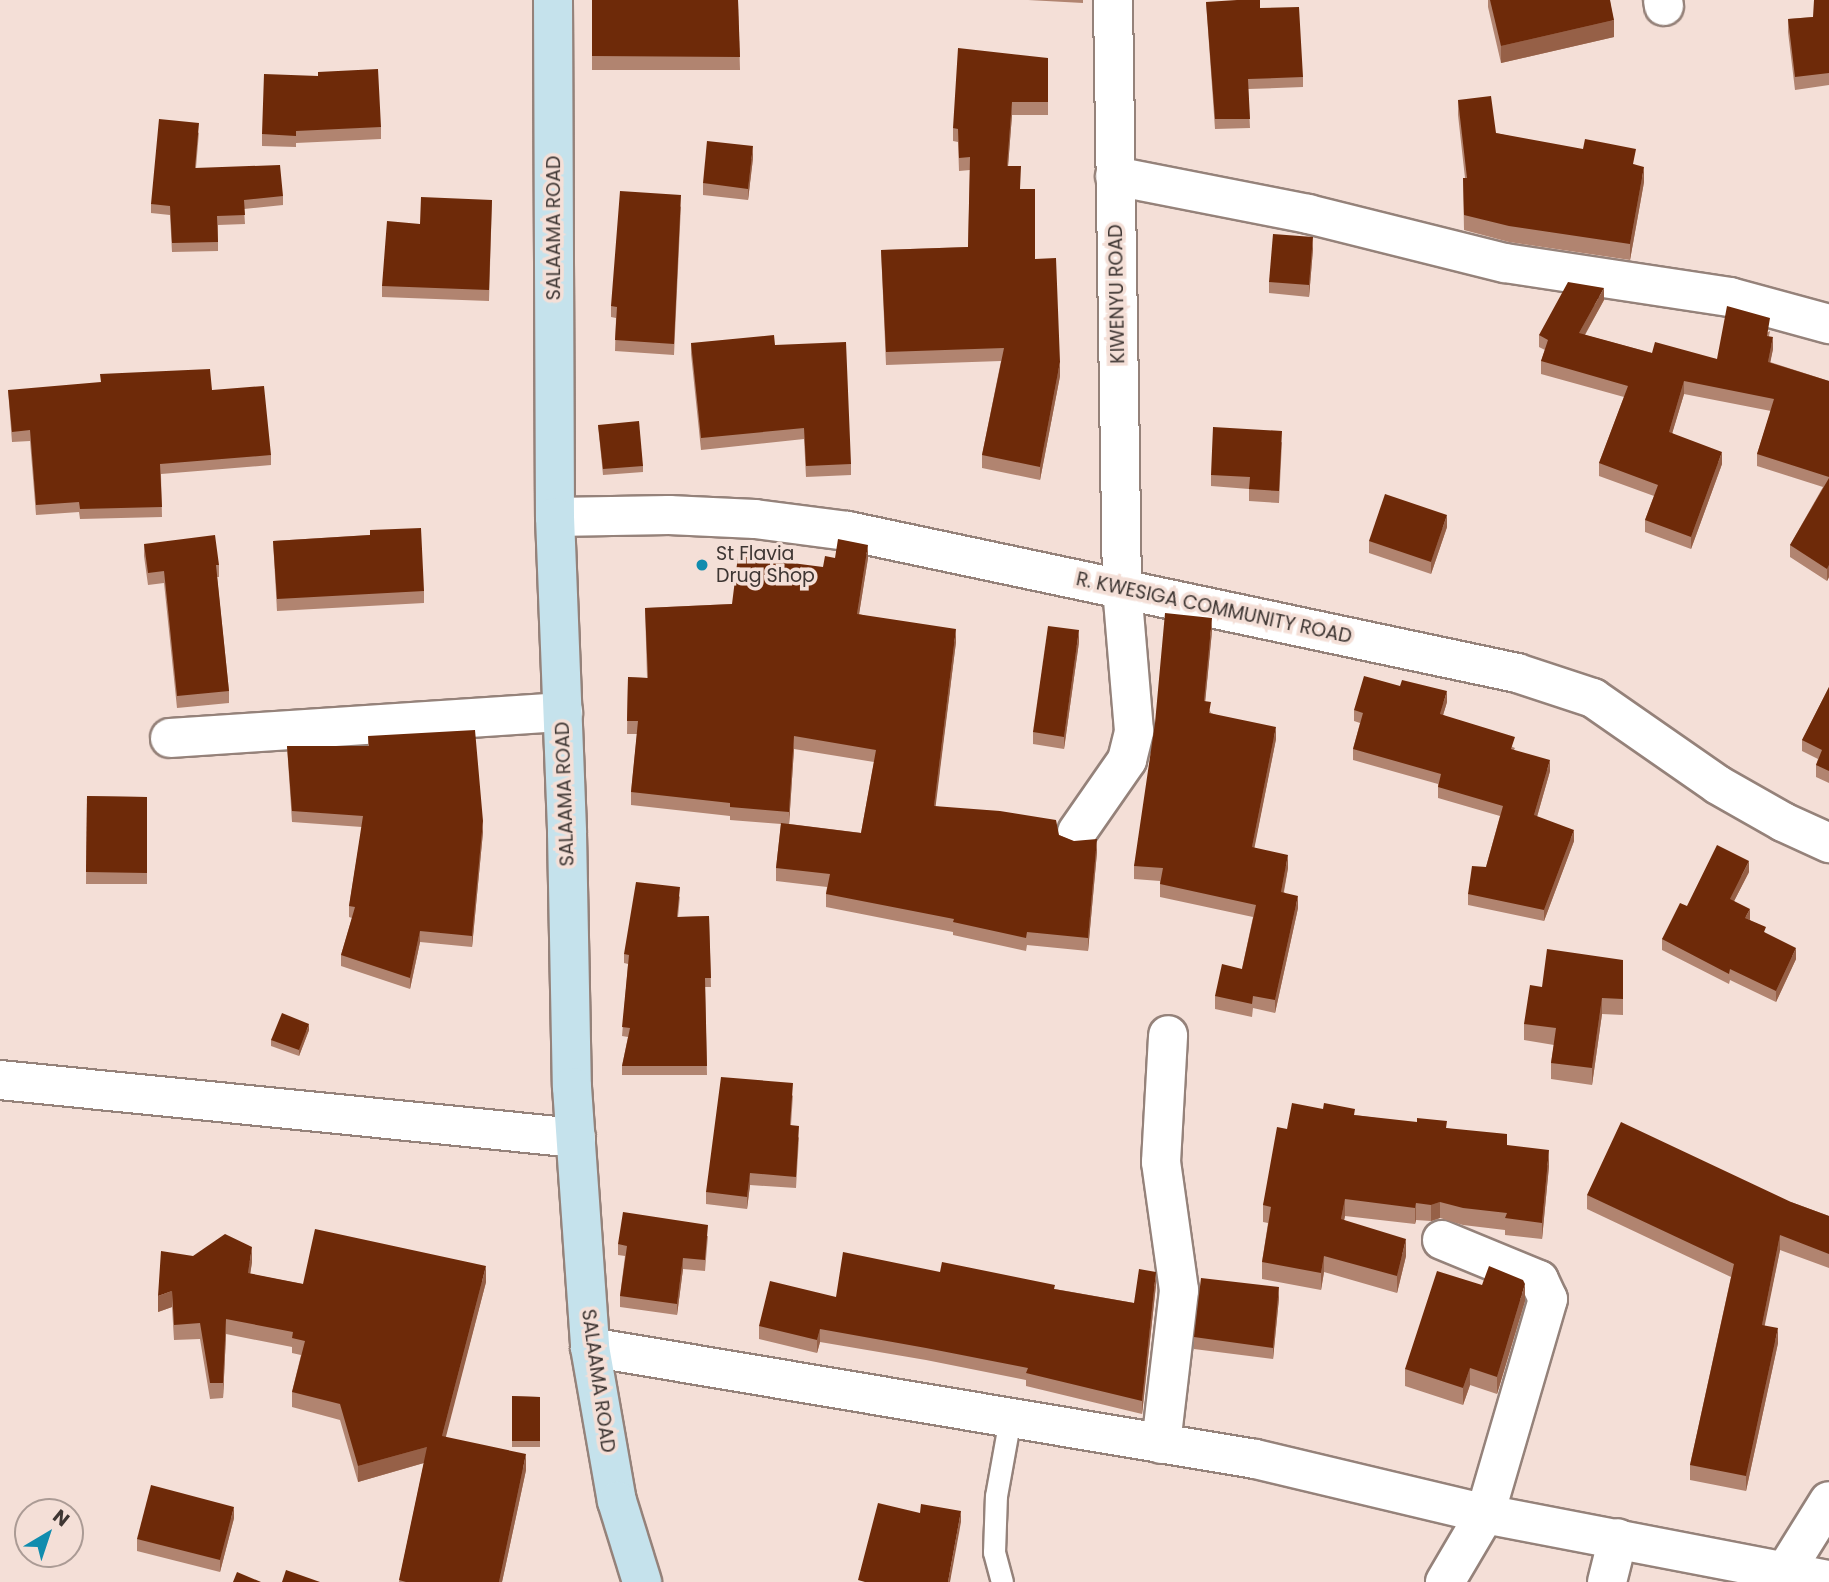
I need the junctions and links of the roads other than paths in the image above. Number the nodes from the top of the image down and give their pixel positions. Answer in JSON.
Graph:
{"nodes":[{"id":1,"x":553,"y":0,"type":"edge"},
{"id":2,"x":1113,"y":0,"type":"edge"},
{"id":3,"x":1115,"y":176,"type":"junction"},
{"id":4,"x":1829,"y":324,"type":"edge"},
{"id":5,"x":555,"y":517,"type":"junction"},
{"id":6,"x":1122,"y":588,"type":"junction"},
{"id":7,"x":563,"y":712,"type":"junction"},
{"id":8,"x":170,"y":738,"type":"dead end"},
{"id":9,"x":1077,"y":832,"type":"dead end"},
{"id":10,"x":1829,"y":843,"type":"edge"},
{"id":11,"x":1168,"y":1035,"type":"dead end"},
{"id":12,"x":0,"y":1080,"type":"edge"},
{"id":13,"x":576,"y":1138,"type":"junction"},
{"id":14,"x":1442,"y":1240,"type":"dead end"},
{"id":15,"x":590,"y":1347,"type":"junction"},
{"id":16,"x":1010,"y":1418,"type":"junction"},
{"id":17,"x":1161,"y":1444,"type":"junction"},
{"id":18,"x":1829,"y":1501,"type":"edge"},
{"id":19,"x":1485,"y":1514,"type":"junction"},
{"id":20,"x":1618,"y":1538,"type":"junction"},
{"id":21,"x":1786,"y":1570,"type":"junction"},
{"id":22,"x":1829,"y":1580,"type":"edge"},
{"id":23,"x":642,"y":1582,"type":"edge"},
{"id":24,"x":1002,"y":1582,"type":"edge"},
{"id":25,"x":1445,"y":1582,"type":"edge"},
{"id":26,"x":1607,"y":1582,"type":"edge"}],
"edges":[{"from":1,"to":5,"type":"main road","name":"SALAAMA ROAD"},
{"from":2,"to":3,"type":"street","name":"KIWENYU ROAD"},
{"from":3,"to":4,"type":"street"},
{"from":3,"to":6,"type":"street","name":"KIWENYU ROAD"},
{"from":5,"to":6,"type":"street","name":"R. KWESIGA COMMUNITY ROAD"},
{"from":5,"to":7,"type":"main road","name":"SALAAMA ROAD"},
{"from":6,"to":9,"type":"street","name":"KIWENYU ROAD"},
{"from":6,"to":10,"type":"street","name":"R. KWESIGA COMMUNITY ROAD"},
{"from":7,"to":8,"type":"street"},
{"from":7,"to":13,"type":"main road","name":"SALAAMA ROAD"},
{"from":11,"to":17,"type":"street"},
{"from":12,"to":13,"type":"street"},
{"from":13,"to":15,"type":"main road","name":"SALAAMA ROAD"},
{"from":14,"to":19,"type":"street"},
{"from":15,"to":16,"type":"street"},
{"from":15,"to":23,"type":"main road","name":"SALAAMA ROAD"},
{"from":16,"to":17,"type":"street"},
{"from":16,"to":24,"type":"lane"},
{"from":17,"to":19,"type":"street"},
{"from":18,"to":21,"type":"street"},
{"from":19,"to":20,"type":"street"},
{"from":19,"to":25,"type":"street"},
{"from":20,"to":21,"type":"street"},
{"from":20,"to":26,"type":"street"},
{"from":21,"to":22,"type":"street"}]}
